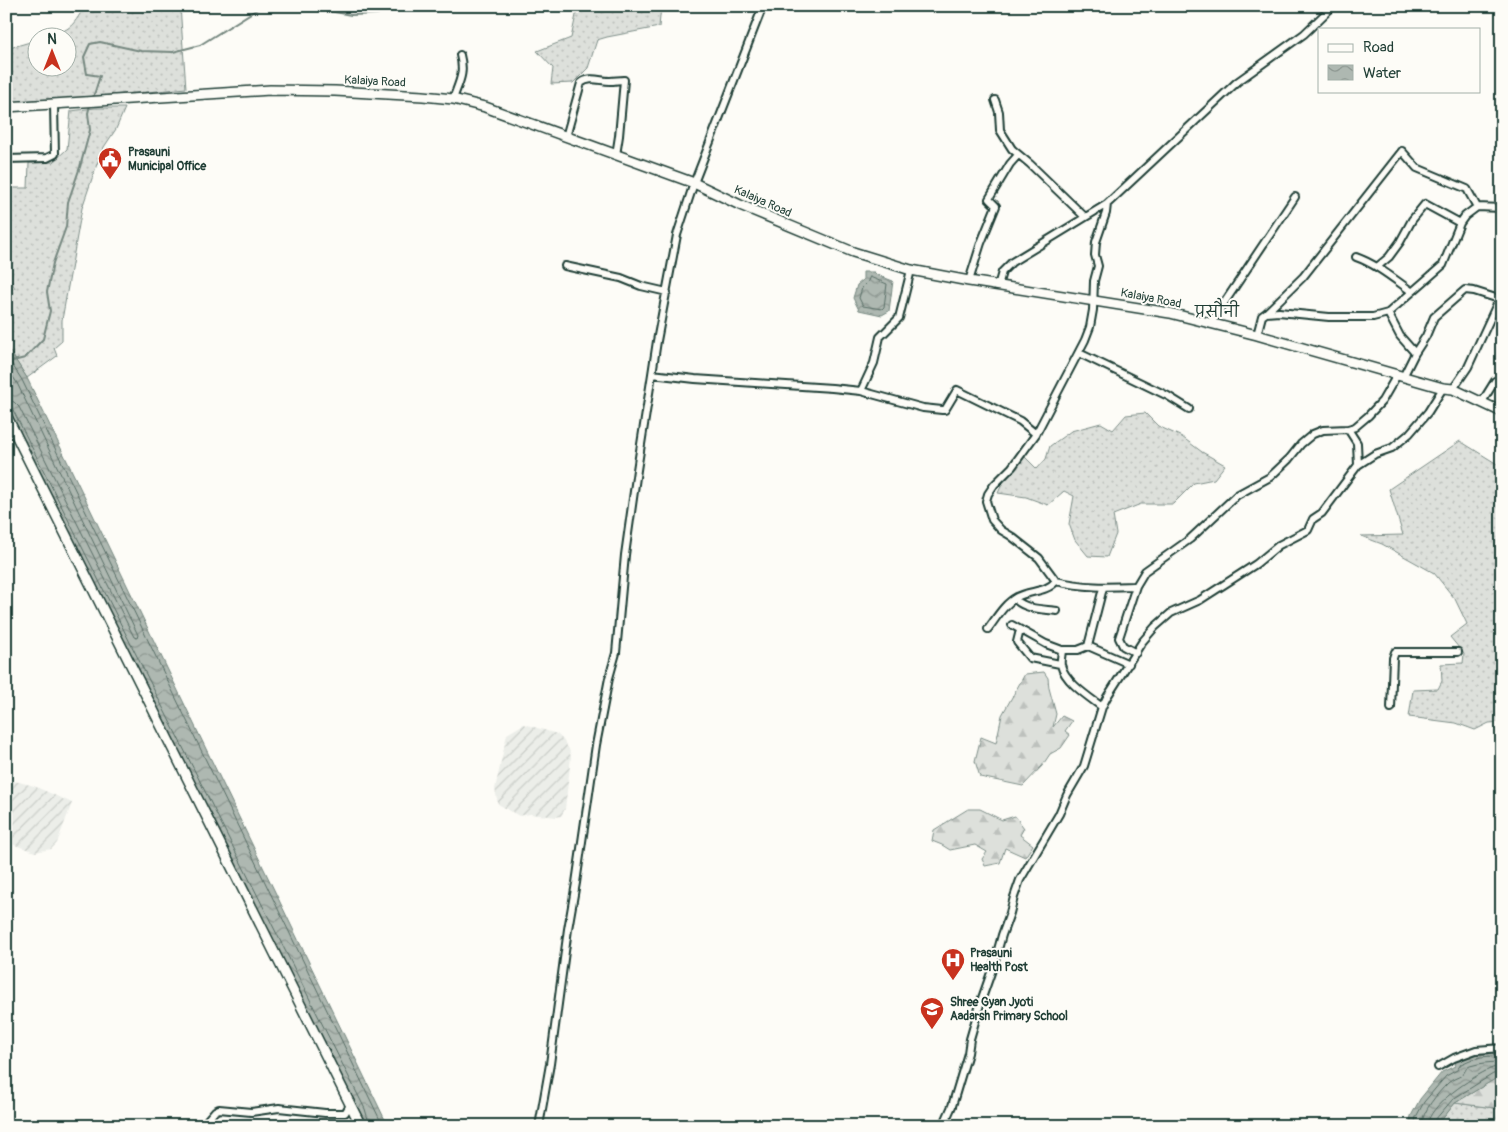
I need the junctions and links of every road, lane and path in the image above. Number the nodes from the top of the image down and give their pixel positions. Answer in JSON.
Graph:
{"nodes":[{"id":1,"x":763,"y":6,"type":"edge"},
{"id":2,"x":1333,"y":6,"type":"edge"},
{"id":3,"x":460,"y":55,"type":"dead end"},
{"id":4,"x":452,"y":99,"type":"junction"},
{"id":5,"x":995,"y":100,"type":"dead end"},
{"id":6,"x":54,"y":105,"type":"junction"},
{"id":7,"x":6,"y":108,"type":"edge"},
{"id":8,"x":566,"y":137,"type":"junction"},
{"id":9,"x":616,"y":154,"type":"junction"},
{"id":10,"x":1018,"y":155,"type":"junction"},
{"id":11,"x":6,"y":159,"type":"edge"},
{"id":12,"x":694,"y":184,"type":"junction"},
{"id":13,"x":1295,"y":197,"type":"dead end"},
{"id":14,"x":1107,"y":204,"type":"junction"},
{"id":15,"x":1477,"y":207,"type":"junction"},
{"id":16,"x":1502,"y":208,"type":"edge"},
{"id":17,"x":1085,"y":217,"type":"junction"},
{"id":18,"x":1460,"y":223,"type":"junction"},
{"id":19,"x":1356,"y":257,"type":"dead end"},
{"id":20,"x":565,"y":266,"type":"dead end"},
{"id":21,"x":1377,"y":267,"type":"junction"},
{"id":22,"x":911,"y":270,"type":"junction"},
{"id":23,"x":969,"y":281,"type":"junction"},
{"id":24,"x":998,"y":286,"type":"junction"},
{"id":25,"x":1411,"y":291,"type":"junction"},
{"id":26,"x":667,"y":292,"type":"junction"},
{"id":27,"x":1501,"y":297,"type":"edge"},
{"id":28,"x":1093,"y":300,"type":"junction"},
{"id":29,"x":1266,"y":313,"type":"junction"},
{"id":30,"x":1388,"y":313,"type":"junction"},
{"id":31,"x":1210,"y":324,"type":"junction"},
{"id":32,"x":1258,"y":335,"type":"junction"},
{"id":33,"x":1079,"y":353,"type":"junction"},
{"id":34,"x":1415,"y":353,"type":"junction"},
{"id":35,"x":652,"y":374,"type":"junction"},
{"id":36,"x":1400,"y":376,"type":"junction"},
{"id":37,"x":1502,"y":379,"type":"edge"},
{"id":38,"x":1442,"y":388,"type":"junction"},
{"id":39,"x":1453,"y":389,"type":"junction"},
{"id":40,"x":861,"y":391,"type":"junction"},
{"id":41,"x":1482,"y":402,"type":"junction"},
{"id":42,"x":1190,"y":409,"type":"dead end"},
{"id":43,"x":1502,"y":412,"type":"edge"},
{"id":44,"x":6,"y":415,"type":"edge"},
{"id":45,"x":1348,"y":429,"type":"junction"},
{"id":46,"x":1036,"y":434,"type":"junction"},
{"id":47,"x":1358,"y":465,"type":"junction"},
{"id":48,"x":1056,"y":581,"type":"junction"},
{"id":49,"x":1136,"y":586,"type":"junction"},
{"id":50,"x":1103,"y":588,"type":"junction"},
{"id":51,"x":1017,"y":597,"type":"junction"},
{"id":52,"x":1057,"y":611,"type":"dead end"},
{"id":53,"x":1012,"y":625,"type":"dead end"},
{"id":54,"x":988,"y":629,"type":"dead end"},
{"id":55,"x":1020,"y":630,"type":"junction"},
{"id":56,"x":1088,"y":646,"type":"junction"},
{"id":57,"x":1062,"y":650,"type":"junction"},
{"id":58,"x":1458,"y":652,"type":"dead end"},
{"id":59,"x":1136,"y":653,"type":"junction"},
{"id":60,"x":1060,"y":664,"type":"junction"},
{"id":61,"x":1129,"y":664,"type":"junction"},
{"id":62,"x":1102,"y":707,"type":"junction"},
{"id":63,"x":1391,"y":708,"type":"dead end"},
{"id":64,"x":1502,"y":1048,"type":"edge"},
{"id":65,"x":1438,"y":1067,"type":"dead end"},
{"id":66,"x":350,"y":1105,"type":"junction"},
{"id":67,"x":202,"y":1126,"type":"edge"},
{"id":68,"x":361,"y":1126,"type":"edge"},
{"id":69,"x":539,"y":1126,"type":"edge"},
{"id":70,"x":943,"y":1126,"type":"edge"}],
"edges":[{"from":1,"to":12,"type":"street"},
{"from":2,"to":14,"type":"street"},
{"from":3,"to":4,"type":"street"},
{"from":4,"to":6,"type":"main road","name":"Kalaiya Road"},
{"from":4,"to":8,"type":"main road","name":"Kalaiya Road"},
{"from":5,"to":10,"type":"street"},
{"from":6,"to":7,"type":"main road","name":"Kalaiya Road"},
{"from":6,"to":11,"type":"street"},
{"from":8,"to":9,"type":"main road","name":"Kalaiya Road"},
{"from":8,"to":9,"type":"street"},
{"from":9,"to":12,"type":"main road","name":"Kalaiya Road"},
{"from":10,"to":17,"type":"street"},
{"from":10,"to":23,"type":"street"},
{"from":12,"to":22,"type":"main road","name":"Kalaiya Road"},
{"from":12,"to":26,"type":"street"},
{"from":13,"to":31,"type":"street"},
{"from":14,"to":17,"type":"street"},
{"from":14,"to":28,"type":"street"},
{"from":15,"to":16,"type":"street"},
{"from":15,"to":18,"type":"street"},
{"from":15,"to":29,"type":"street"},
{"from":17,"to":24,"type":"street"},
{"from":18,"to":21,"type":"street"},
{"from":18,"to":25,"type":"street"},
{"from":19,"to":21,"type":"street"},
{"from":20,"to":26,"type":"street"},
{"from":21,"to":25,"type":"street"},
{"from":22,"to":23,"type":"main road","name":"Kalaiya Road"},
{"from":22,"to":40,"type":"street"},
{"from":23,"to":24,"type":"main road","name":"Kalaiya Road"},
{"from":24,"to":28,"type":"main road","name":"Kalaiya Road"},
{"from":25,"to":30,"type":"street"},
{"from":26,"to":35,"type":"street"},
{"from":27,"to":34,"type":"street"},
{"from":27,"to":39,"type":"street"},
{"from":28,"to":31,"type":"main road","name":"Kalaiya Road"},
{"from":28,"to":33,"type":"street"},
{"from":29,"to":30,"type":"street"},
{"from":29,"to":32,"type":"street"},
{"from":30,"to":34,"type":"street"},
{"from":31,"to":32,"type":"main road","name":"Kalaiya Road"},
{"from":32,"to":36,"type":"main road","name":"Kalaiya Road"},
{"from":33,"to":42,"type":"street"},
{"from":33,"to":46,"type":"street"},
{"from":34,"to":36,"type":"street"},
{"from":35,"to":40,"type":"street"},
{"from":35,"to":69,"type":"street"},
{"from":36,"to":38,"type":"main road","name":"Kalaiya Road"},
{"from":36,"to":45,"type":"street"},
{"from":37,"to":41,"type":"street"},
{"from":38,"to":39,"type":"main road","name":"Kalaiya Road"},
{"from":38,"to":47,"type":"street"},
{"from":39,"to":41,"type":"main road","name":"Kalaiya Road"},
{"from":40,"to":46,"type":"street"},
{"from":41,"to":43,"type":"main road","name":"Kalaiya Road"},
{"from":44,"to":66,"type":"main road"},
{"from":45,"to":47,"type":"street"},
{"from":45,"to":49,"type":"street"},
{"from":46,"to":48,"type":"street"},
{"from":47,"to":59,"type":"street"},
{"from":48,"to":50,"type":"street"},
{"from":48,"to":51,"type":"street"},
{"from":49,"to":50,"type":"street"},
{"from":49,"to":59,"type":"street"},
{"from":50,"to":56,"type":"street"},
{"from":51,"to":52,"type":"street"},
{"from":51,"to":54,"type":"street"},
{"from":53,"to":55,"type":"street"},
{"from":55,"to":57,"type":"street"},
{"from":55,"to":60,"type":"street"},
{"from":56,"to":57,"type":"street"},
{"from":56,"to":61,"type":"street"},
{"from":57,"to":60,"type":"street"},
{"from":58,"to":63,"type":"street"},
{"from":59,"to":61,"type":"street"},
{"from":60,"to":62,"type":"street"},
{"from":61,"to":62,"type":"street"},
{"from":62,"to":70,"type":"street"},
{"from":64,"to":65,"type":"street"},
{"from":66,"to":67,"type":"street"},
{"from":66,"to":68,"type":"main road"}]}
